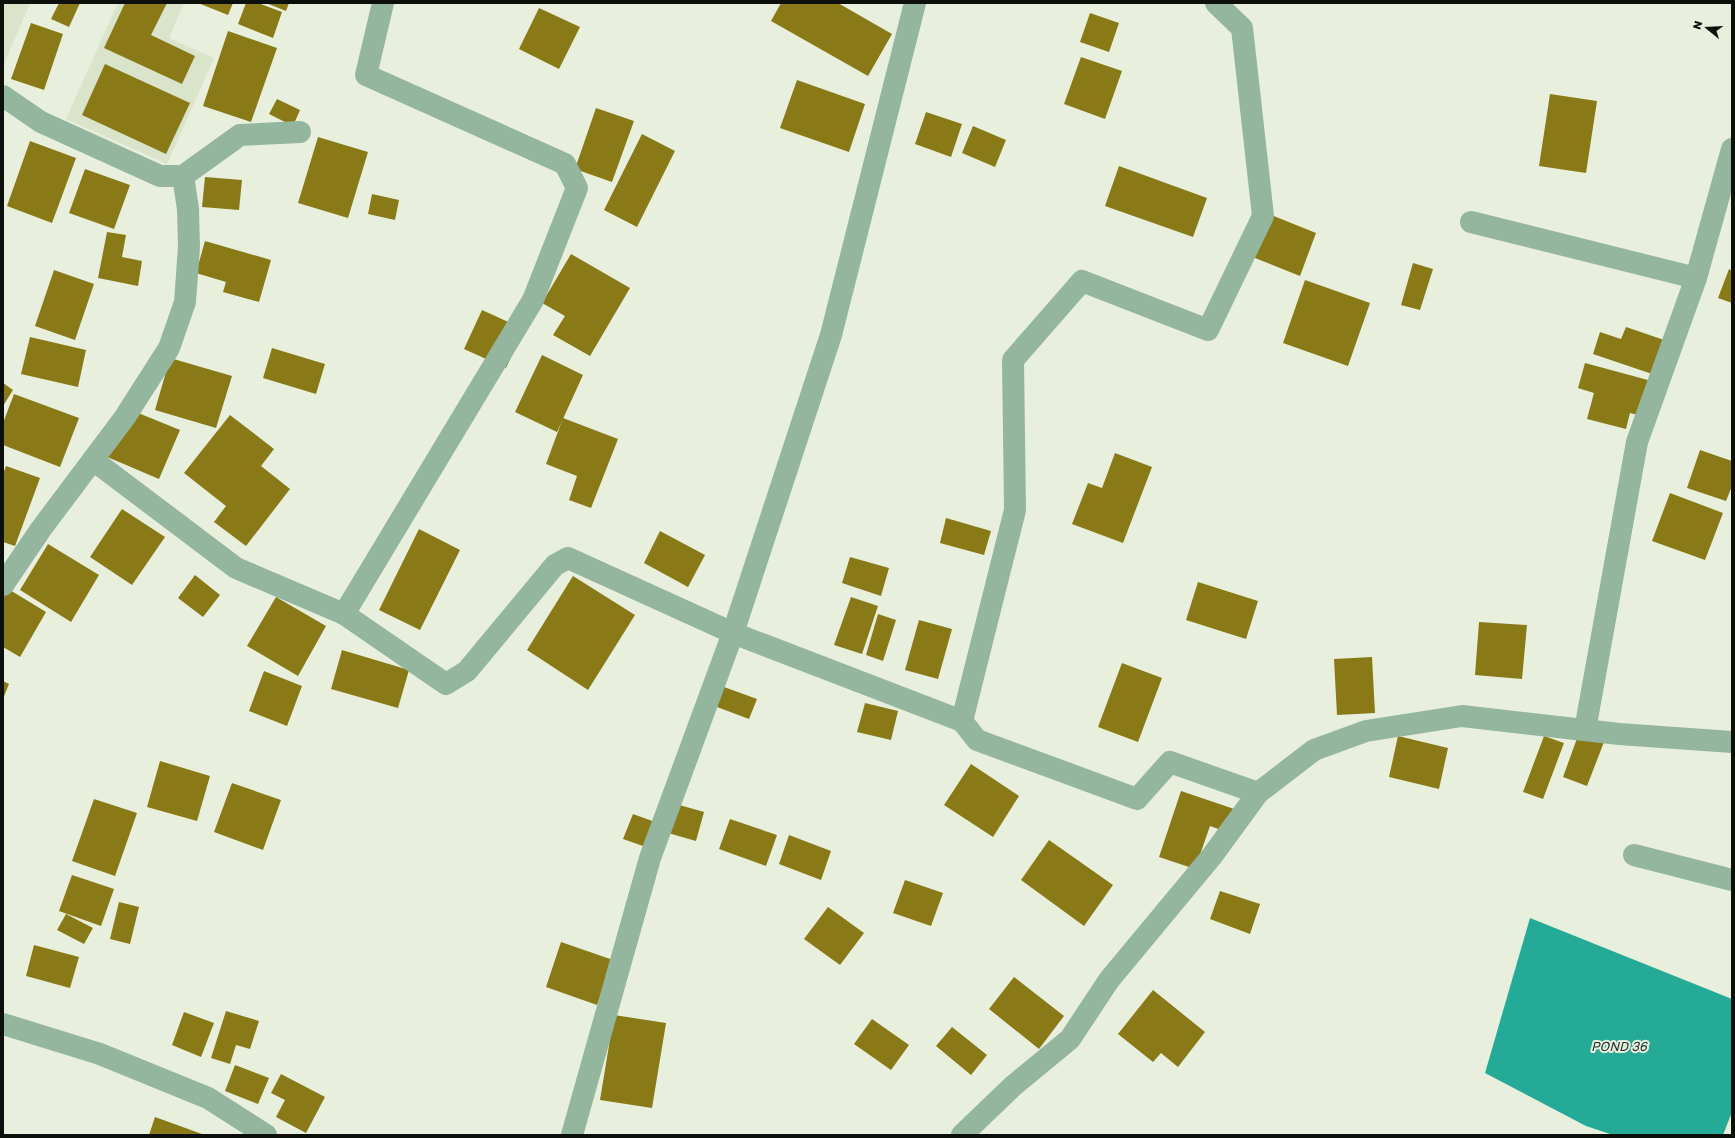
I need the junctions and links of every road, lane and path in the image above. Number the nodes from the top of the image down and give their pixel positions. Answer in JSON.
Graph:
{"nodes":[{"id":1,"x":383,"y":3,"type":"edge"},
{"id":2,"x":915,"y":3,"type":"edge"},
{"id":3,"x":1216,"y":3,"type":"edge"},
{"id":4,"x":3,"y":96,"type":"edge"},
{"id":5,"x":300,"y":132,"type":"dead end"},
{"id":6,"x":1732,"y":149,"type":"edge"},
{"id":7,"x":183,"y":176,"type":"junction"},
{"id":8,"x":1471,"y":222,"type":"dead end"},
{"id":9,"x":1696,"y":278,"type":"junction"},
{"id":10,"x":93,"y":460,"type":"junction"},
{"id":11,"x":3,"y":585,"type":"edge"},
{"id":12,"x":344,"y":614,"type":"junction"},
{"id":13,"x":733,"y":633,"type":"junction"},
{"id":14,"x":962,"y":721,"type":"junction"},
{"id":15,"x":1585,"y":730,"type":"junction"},
{"id":16,"x":1732,"y":742,"type":"edge"},
{"id":17,"x":1258,"y":793,"type":"junction"},
{"id":18,"x":1634,"y":855,"type":"dead end"},
{"id":19,"x":1732,"y":880,"type":"edge"},
{"id":20,"x":3,"y":1024,"type":"edge"},
{"id":21,"x":266,"y":1135,"type":"edge"},
{"id":22,"x":572,"y":1135,"type":"edge"},
{"id":23,"x":962,"y":1135,"type":"edge"}],
"edges":[{"from":1,"to":12,"type":"street"},
{"from":2,"to":13,"type":"street"},
{"from":3,"to":14,"type":"street"},
{"from":4,"to":7,"type":"street"},
{"from":5,"to":7,"type":"street"},
{"from":6,"to":9,"type":"street"},
{"from":7,"to":10,"type":"street"},
{"from":8,"to":9,"type":"street"},
{"from":9,"to":15,"type":"street"},
{"from":10,"to":11,"type":"street"},
{"from":10,"to":12,"type":"street"},
{"from":12,"to":13,"type":"street"},
{"from":13,"to":14,"type":"street"},
{"from":13,"to":22,"type":"street"},
{"from":14,"to":17,"type":"street"},
{"from":15,"to":16,"type":"street"},
{"from":15,"to":17,"type":"street"},
{"from":17,"to":23,"type":"street"},
{"from":18,"to":19,"type":"street"},
{"from":20,"to":21,"type":"street"}]}
